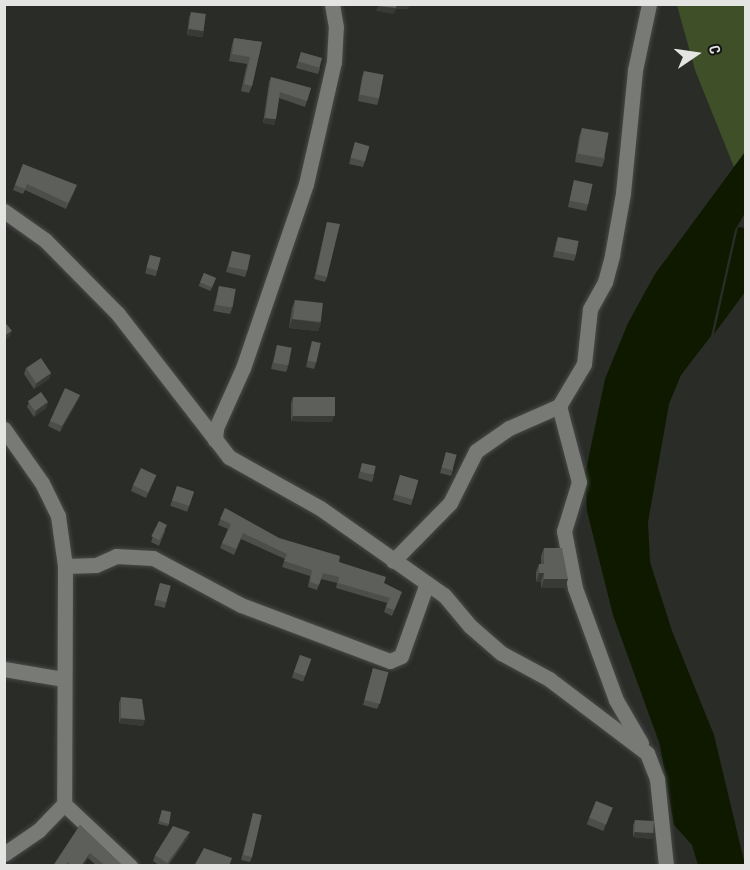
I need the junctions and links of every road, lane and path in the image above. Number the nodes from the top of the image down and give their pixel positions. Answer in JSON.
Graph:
{"nodes":[{"id":1,"x":332,"y":4,"type":"edge"},
{"id":2,"x":649,"y":4,"type":"edge"},
{"id":3,"x":4,"y":212,"type":"edge"},
{"id":4,"x":559,"y":406,"type":"junction"},
{"id":5,"x":4,"y":429,"type":"edge"},
{"id":6,"x":214,"y":440,"type":"junction"},
{"id":7,"x":393,"y":561,"type":"junction"},
{"id":8,"x":65,"y":566,"type":"junction"},
{"id":9,"x":427,"y":584,"type":"junction"},
{"id":10,"x":4,"y":669,"type":"edge"},
{"id":11,"x":64,"y":679,"type":"junction"},
{"id":12,"x":647,"y":753,"type":"junction"},
{"id":13,"x":64,"y":804,"type":"junction"},
{"id":14,"x":4,"y":854,"type":"edge"},
{"id":15,"x":130,"y":866,"type":"edge"},
{"id":16,"x":666,"y":866,"type":"edge"}],
"edges":[{"from":1,"to":6,"type":"street"},
{"from":2,"to":4,"type":"street"},
{"from":3,"to":6,"type":"street"},
{"from":4,"to":7,"type":"street"},
{"from":4,"to":12,"type":"street"},
{"from":5,"to":8,"type":"street"},
{"from":6,"to":7,"type":"street"},
{"from":7,"to":9,"type":"street"},
{"from":8,"to":9,"type":"street"},
{"from":8,"to":11,"type":"street"},
{"from":9,"to":12,"type":"street"},
{"from":10,"to":11,"type":"street"},
{"from":11,"to":13,"type":"street"},
{"from":12,"to":16,"type":"street"},
{"from":13,"to":14,"type":"street"},
{"from":13,"to":15,"type":"street"}]}
